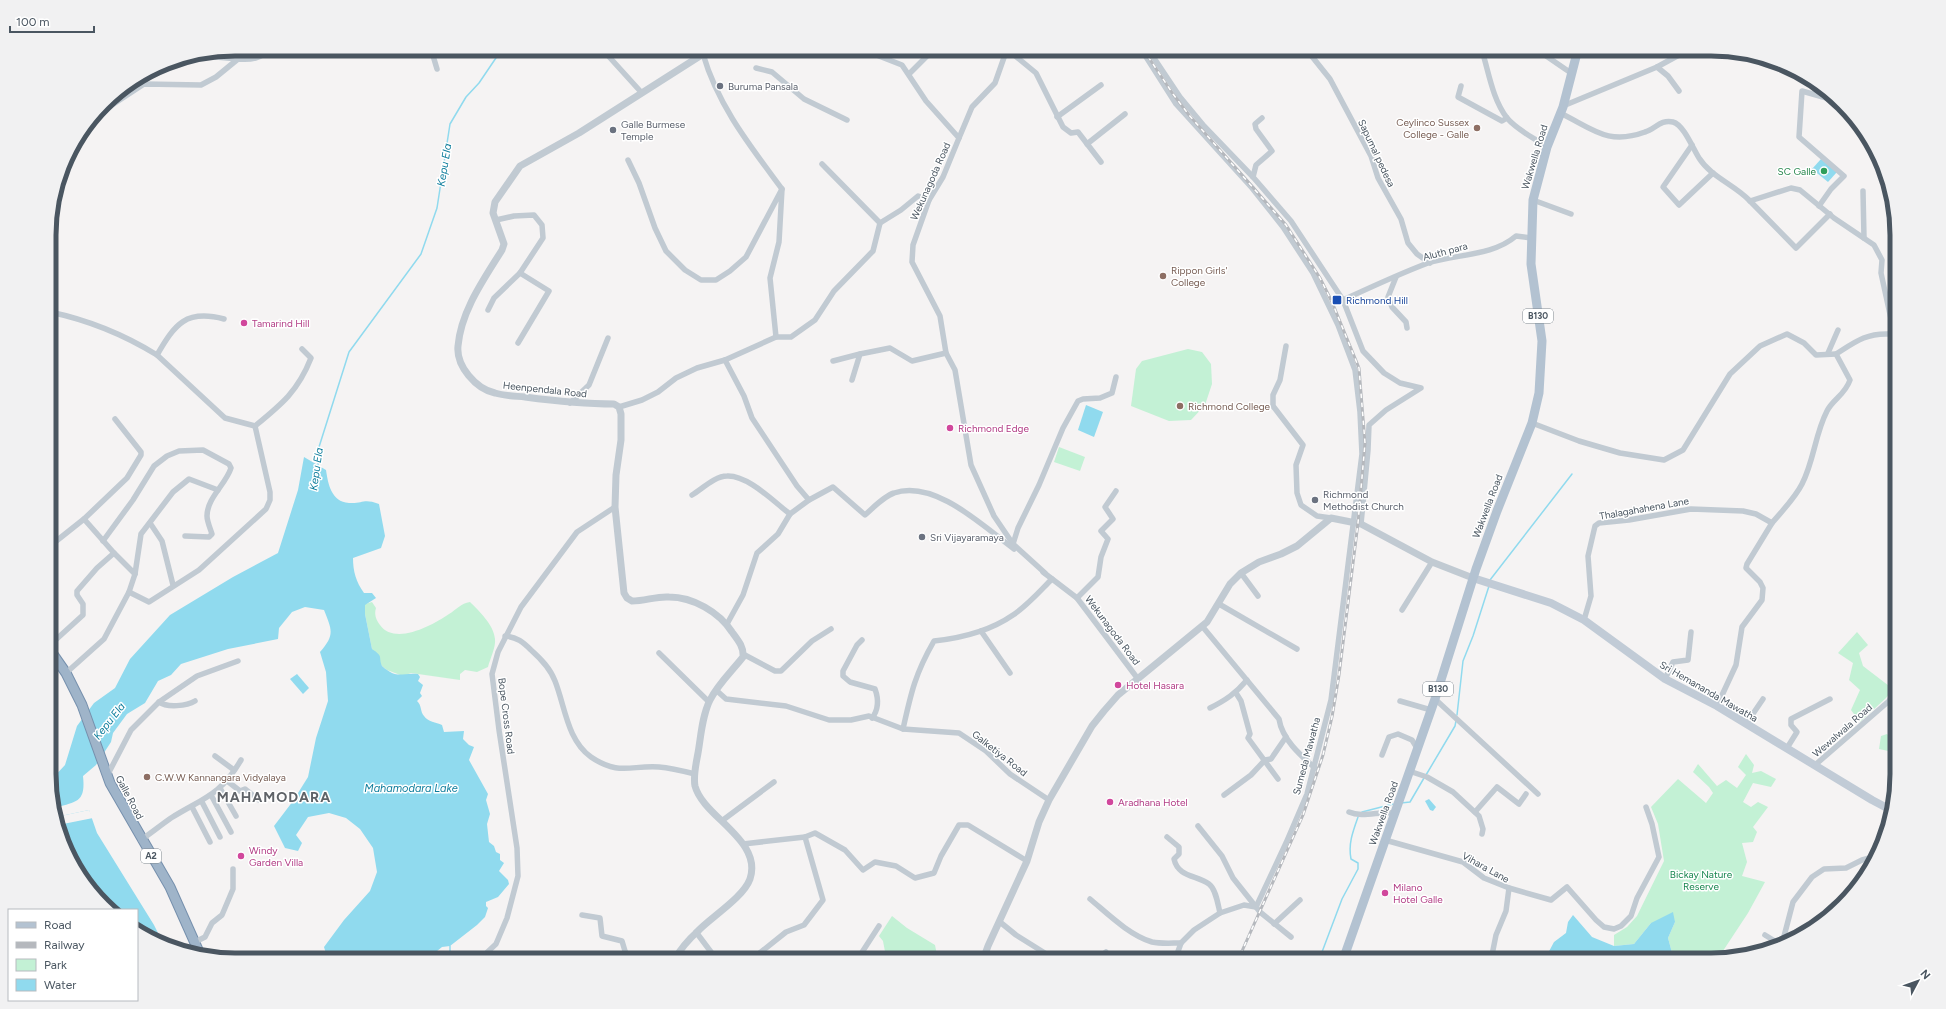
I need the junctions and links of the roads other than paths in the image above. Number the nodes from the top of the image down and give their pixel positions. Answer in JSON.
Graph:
{"nodes":[{"id":1,"x":262,"y":56,"type":"edge"},
{"id":2,"x":433,"y":56,"type":"edge"},
{"id":3,"x":608,"y":56,"type":"edge"},
{"id":4,"x":700,"y":56,"type":"edge"},
{"id":5,"x":704,"y":56,"type":"edge"},
{"id":6,"x":879,"y":56,"type":"edge"},
{"id":7,"x":927,"y":56,"type":"edge"},
{"id":8,"x":1005,"y":56,"type":"edge"},
{"id":9,"x":1016,"y":56,"type":"edge"},
{"id":10,"x":1145,"y":56,"type":"edge"},
{"id":11,"x":1153,"y":56,"type":"edge"},
{"id":12,"x":1312,"y":56,"type":"edge"},
{"id":13,"x":1484,"y":56,"type":"edge"},
{"id":14,"x":1546,"y":56,"type":"edge"},
{"id":15,"x":1576,"y":56,"type":"edge"},
{"id":16,"x":1677,"y":56,"type":"edge"},
{"id":17,"x":217,"y":57,"type":"edge"},
{"id":18,"x":238,"y":59,"type":"junction"},
{"id":19,"x":1656,"y":67,"type":"junction"},
{"id":20,"x":756,"y":68,"type":"dead end"},
{"id":21,"x":437,"y":69,"type":"dead end"},
{"id":22,"x":1571,"y":73,"type":"junction"},
{"id":23,"x":910,"y":74,"type":"junction"},
{"id":24,"x":1101,"y":85,"type":"dead end"},
{"id":25,"x":1461,"y":86,"type":"dead end"},
{"id":26,"x":1679,"y":91,"type":"dead end"},
{"id":27,"x":641,"y":92,"type":"junction"},
{"id":28,"x":1825,"y":98,"type":"edge"},
{"id":29,"x":115,"y":103,"type":"edge"},
{"id":30,"x":1562,"y":110,"type":"junction"},
{"id":31,"x":1125,"y":114,"type":"dead end"},
{"id":32,"x":1057,"y":117,"type":"junction"},
{"id":33,"x":1262,"y":118,"type":"dead end"},
{"id":34,"x":1507,"y":118,"type":"junction"},
{"id":35,"x":847,"y":120,"type":"dead end"},
{"id":36,"x":959,"y":138,"type":"junction"},
{"id":37,"x":1087,"y":144,"type":"junction"},
{"id":38,"x":1692,"y":145,"type":"junction"},
{"id":39,"x":1547,"y":147,"type":"junction"},
{"id":40,"x":628,"y":160,"type":"dead end"},
{"id":41,"x":1101,"y":162,"type":"dead end"},
{"id":42,"x":822,"y":164,"type":"dead end"},
{"id":43,"x":1713,"y":173,"type":"junction"},
{"id":44,"x":1253,"y":177,"type":"junction"},
{"id":45,"x":782,"y":189,"type":"junction"},
{"id":46,"x":1863,"y":191,"type":"dead end"},
{"id":47,"x":929,"y":200,"type":"junction"},
{"id":48,"x":1533,"y":200,"type":"junction"},
{"id":49,"x":1750,"y":201,"type":"junction"},
{"id":50,"x":1819,"y":206,"type":"junction"},
{"id":51,"x":1571,"y":214,"type":"dead end"},
{"id":52,"x":1830,"y":214,"type":"junction"},
{"id":53,"x":496,"y":220,"type":"junction"},
{"id":54,"x":880,"y":223,"type":"junction"},
{"id":55,"x":1530,"y":238,"type":"junction"},
{"id":56,"x":1864,"y":238,"type":"junction"},
{"id":57,"x":1430,"y":263,"type":"junction"},
{"id":58,"x":520,"y":272,"type":"junction"},
{"id":59,"x":1396,"y":277,"type":"junction"},
{"id":60,"x":1343,"y":300,"type":"junction"},
{"id":61,"x":488,"y":310,"type":"dead end"},
{"id":62,"x":56,"y":313,"type":"edge"},
{"id":63,"x":1890,"y":314,"type":"edge"},
{"id":64,"x":224,"y":319,"type":"dead end"},
{"id":65,"x":1407,"y":328,"type":"dead end"},
{"id":66,"x":1838,"y":330,"type":"dead end"},
{"id":67,"x":1890,"y":332,"type":"edge"},
{"id":68,"x":608,"y":338,"type":"dead end"},
{"id":69,"x":776,"y":338,"type":"junction"},
{"id":70,"x":518,"y":343,"type":"dead end"},
{"id":71,"x":1286,"y":346,"type":"dead end"},
{"id":72,"x":302,"y":349,"type":"dead end"},
{"id":73,"x":946,"y":353,"type":"junction"},
{"id":74,"x":860,"y":354,"type":"junction"},
{"id":75,"x":1828,"y":354,"type":"junction"},
{"id":76,"x":1836,"y":354,"type":"junction"},
{"id":77,"x":157,"y":355,"type":"junction"},
{"id":78,"x":725,"y":360,"type":"junction"},
{"id":79,"x":833,"y":361,"type":"dead end"},
{"id":80,"x":1116,"y":376,"type":"dead end"},
{"id":81,"x":852,"y":380,"type":"dead end"},
{"id":82,"x":570,"y":404,"type":"junction"},
{"id":83,"x":619,"y":407,"type":"junction"},
{"id":84,"x":115,"y":419,"type":"dead end"},
{"id":85,"x":1532,"y":424,"type":"junction"},
{"id":86,"x":256,"y":426,"type":"junction"},
{"id":87,"x":218,"y":490,"type":"junction"},
{"id":88,"x":1116,"y":491,"type":"dead end"},
{"id":89,"x":692,"y":495,"type":"dead end"},
{"id":90,"x":809,"y":500,"type":"junction"},
{"id":91,"x":615,"y":507,"type":"junction"},
{"id":92,"x":790,"y":514,"type":"junction"},
{"id":93,"x":1331,"y":518,"type":"junction"},
{"id":94,"x":84,"y":519,"type":"junction"},
{"id":95,"x":1357,"y":522,"type":"junction"},
{"id":96,"x":150,"y":523,"type":"junction"},
{"id":97,"x":1772,"y":523,"type":"junction"},
{"id":98,"x":185,"y":536,"type":"dead end"},
{"id":99,"x":56,"y":541,"type":"edge"},
{"id":100,"x":103,"y":541,"type":"junction"},
{"id":101,"x":1013,"y":544,"type":"junction"},
{"id":102,"x":114,"y":553,"type":"junction"},
{"id":103,"x":1432,"y":562,"type":"junction"},
{"id":104,"x":1045,"y":573,"type":"junction"},
{"id":105,"x":1242,"y":573,"type":"junction"},
{"id":106,"x":135,"y":574,"type":"junction"},
{"id":107,"x":1473,"y":578,"type":"junction"},
{"id":108,"x":1052,"y":579,"type":"junction"},
{"id":109,"x":173,"y":585,"type":"junction"},
{"id":110,"x":129,"y":592,"type":"junction"},
{"id":111,"x":1258,"y":596,"type":"dead end"},
{"id":112,"x":1077,"y":598,"type":"junction"},
{"id":113,"x":1219,"y":604,"type":"junction"},
{"id":114,"x":1402,"y":610,"type":"dead end"},
{"id":115,"x":1584,"y":620,"type":"junction"},
{"id":116,"x":727,"y":624,"type":"junction"},
{"id":117,"x":1202,"y":626,"type":"junction"},
{"id":118,"x":831,"y":630,"type":"dead end"},
{"id":119,"x":981,"y":631,"type":"junction"},
{"id":120,"x":1691,"y":632,"type":"dead end"},
{"id":121,"x":505,"y":636,"type":"junction"},
{"id":122,"x":56,"y":639,"type":"edge"},
{"id":123,"x":862,"y":640,"type":"dead end"},
{"id":124,"x":1297,"y":649,"type":"dead end"},
{"id":125,"x":659,"y":653,"type":"dead end"},
{"id":126,"x":743,"y":654,"type":"junction"},
{"id":127,"x":56,"y":659,"type":"edge"},
{"id":128,"x":238,"y":661,"type":"dead end"},
{"id":129,"x":66,"y":673,"type":"junction"},
{"id":130,"x":1010,"y":673,"type":"dead end"},
{"id":131,"x":1138,"y":679,"type":"junction"},
{"id":132,"x":1665,"y":679,"type":"junction"},
{"id":133,"x":1247,"y":680,"type":"junction"},
{"id":134,"x":716,"y":690,"type":"junction"},
{"id":135,"x":1236,"y":693,"type":"junction"},
{"id":136,"x":1830,"y":698,"type":"dead end"},
{"id":137,"x":1763,"y":699,"type":"dead end"},
{"id":138,"x":1435,"y":700,"type":"junction"},
{"id":139,"x":1890,"y":700,"type":"edge"},
{"id":140,"x":1400,"y":701,"type":"dead end"},
{"id":141,"x":159,"y":702,"type":"junction"},
{"id":142,"x":195,"y":702,"type":"dead end"},
{"id":143,"x":709,"y":702,"type":"junction"},
{"id":144,"x":1717,"y":706,"type":"junction"},
{"id":145,"x":1210,"y":708,"type":"dead end"},
{"id":146,"x":1431,"y":710,"type":"junction"},
{"id":147,"x":872,"y":718,"type":"junction"},
{"id":148,"x":1746,"y":724,"type":"junction"},
{"id":149,"x":903,"y":729,"type":"junction"},
{"id":150,"x":1286,"y":737,"type":"junction"},
{"id":151,"x":1417,"y":748,"type":"junction"},
{"id":152,"x":1787,"y":748,"type":"junction"},
{"id":153,"x":1382,"y":755,"type":"dead end"},
{"id":154,"x":215,"y":756,"type":"dead end"},
{"id":155,"x":241,"y":760,"type":"dead end"},
{"id":156,"x":1265,"y":760,"type":"junction"},
{"id":157,"x":1815,"y":765,"type":"junction"},
{"id":158,"x":1315,"y":768,"type":"junction"},
{"id":159,"x":234,"y":770,"type":"junction"},
{"id":160,"x":1409,"y":771,"type":"junction"},
{"id":161,"x":695,"y":774,"type":"junction"},
{"id":162,"x":106,"y":776,"type":"junction"},
{"id":163,"x":1278,"y":779,"type":"dead end"},
{"id":164,"x":226,"y":780,"type":"junction"},
{"id":165,"x":774,"y":782,"type":"dead end"},
{"id":166,"x":220,"y":788,"type":"junction"},
{"id":167,"x":1224,"y":794,"type":"dead end"},
{"id":168,"x":1526,"y":794,"type":"dead end"},
{"id":169,"x":1538,"y":794,"type":"dead end"},
{"id":170,"x":211,"y":795,"type":"junction"},
{"id":171,"x":259,"y":800,"type":"dead end"},
{"id":172,"x":1049,"y":800,"type":"junction"},
{"id":173,"x":202,"y":802,"type":"junction"},
{"id":174,"x":192,"y":807,"type":"junction"},
{"id":175,"x":1646,"y":807,"type":"dead end"},
{"id":176,"x":1887,"y":808,"type":"edge"},
{"id":177,"x":1349,"y":812,"type":"dead end"},
{"id":178,"x":1475,"y":812,"type":"junction"},
{"id":179,"x":1394,"y":813,"type":"junction"},
{"id":180,"x":236,"y":816,"type":"dead end"},
{"id":181,"x":723,"y":820,"type":"junction"},
{"id":182,"x":1198,"y":826,"type":"dead end"},
{"id":183,"x":231,"y":832,"type":"dead end"},
{"id":184,"x":1482,"y":834,"type":"dead end"},
{"id":185,"x":220,"y":837,"type":"dead end"},
{"id":186,"x":1167,"y":837,"type":"dead end"},
{"id":187,"x":805,"y":838,"type":"junction"},
{"id":188,"x":141,"y":840,"type":"junction"},
{"id":189,"x":1385,"y":840,"type":"junction"},
{"id":190,"x":210,"y":842,"type":"dead end"},
{"id":191,"x":743,"y":844,"type":"junction"},
{"id":192,"x":1868,"y":858,"type":"edge"},
{"id":193,"x":1027,"y":861,"type":"junction"},
{"id":194,"x":233,"y":869,"type":"dead end"},
{"id":195,"x":1509,"y":888,"type":"junction"},
{"id":196,"x":1090,"y":899,"type":"dead end"},
{"id":197,"x":1300,"y":900,"type":"dead end"},
{"id":198,"x":1256,"y":907,"type":"junction"},
{"id":199,"x":1220,"y":913,"type":"junction"},
{"id":200,"x":582,"y":915,"type":"dead end"},
{"id":201,"x":1000,"y":922,"type":"junction"},
{"id":202,"x":1274,"y":924,"type":"junction"},
{"id":203,"x":879,"y":926,"type":"dead end"},
{"id":204,"x":696,"y":932,"type":"junction"},
{"id":205,"x":1765,"y":935,"type":"dead end"},
{"id":206,"x":1291,"y":937,"type":"dead end"},
{"id":207,"x":1783,"y":937,"type":"edge"},
{"id":208,"x":1775,"y":940,"type":"edge"},
{"id":209,"x":194,"y":942,"type":"junction"},
{"id":210,"x":1181,"y":943,"type":"junction"},
{"id":211,"x":198,"y":949,"type":"edge"},
{"id":212,"x":486,"y":953,"type":"edge"},
{"id":213,"x":626,"y":953,"type":"edge"},
{"id":214,"x":680,"y":953,"type":"edge"},
{"id":215,"x":712,"y":953,"type":"edge"},
{"id":216,"x":760,"y":953,"type":"edge"},
{"id":217,"x":862,"y":953,"type":"edge"},
{"id":218,"x":986,"y":953,"type":"edge"},
{"id":219,"x":1045,"y":953,"type":"edge"},
{"id":220,"x":1177,"y":953,"type":"edge"},
{"id":221,"x":1345,"y":953,"type":"edge"},
{"id":222,"x":1492,"y":953,"type":"edge"}],
"edges":[{"from":1,"to":18,"type":"street"},
{"from":2,"to":21,"type":"street"},
{"from":3,"to":27,"type":"street"},
{"from":4,"to":27,"type":"street","name":"Heenpendala Road"},
{"from":5,"to":45,"type":"street"},
{"from":6,"to":23,"type":"street","name":"Wekunagoda Road"},
{"from":7,"to":23,"type":"street"},
{"from":8,"to":36,"type":"street"},
{"from":9,"to":32,"type":"street"},
{"from":10,"to":95,"type":"street"},
{"from":11,"to":44,"type":"street"},
{"from":12,"to":57,"type":"street","name":"Sapumal pedesa"},
{"from":13,"to":34,"type":"street"},
{"from":14,"to":22,"type":"street"},
{"from":15,"to":22,"type":"main road","name":"Wakwella Road","number":"B130"},
{"from":16,"to":19,"type":"street"},
{"from":17,"to":18,"type":"street"},
{"from":18,"to":29,"type":"street"},
{"from":19,"to":26,"type":"street"},
{"from":19,"to":30,"type":"street"},
{"from":20,"to":35,"type":"street"},
{"from":22,"to":30,"type":"main road","name":"Wakwella Road","number":"B130"},
{"from":23,"to":36,"type":"street","name":"Wekunagoda Road"},
{"from":24,"to":32,"type":"street"},
{"from":25,"to":34,"type":"street"},
{"from":27,"to":53,"type":"street","name":"Heenpendala Road"},
{"from":28,"to":50,"type":"street"},
{"from":30,"to":38,"type":"street"},
{"from":30,"to":39,"type":"main road","name":"Wakwella Road","number":"B130"},
{"from":31,"to":37,"type":"street"},
{"from":32,"to":37,"type":"street"},
{"from":33,"to":44,"type":"street"},
{"from":34,"to":39,"type":"street"},
{"from":36,"to":47,"type":"street","name":"Wekunagoda Road"},
{"from":37,"to":41,"type":"street"},
{"from":38,"to":43,"type":"street"},
{"from":38,"to":43,"type":"street"},
{"from":39,"to":48,"type":"main road","name":"Wakwella Road","number":"B130"},
{"from":40,"to":45,"type":"street"},
{"from":42,"to":54,"type":"street"},
{"from":43,"to":49,"type":"street"},
{"from":44,"to":60,"type":"street"},
{"from":45,"to":69,"type":"street"},
{"from":46,"to":56,"type":"street"},
{"from":47,"to":54,"type":"street"},
{"from":47,"to":73,"type":"street","name":"Wekunagoda Road"},
{"from":48,"to":51,"type":"street"},
{"from":48,"to":55,"type":"main road","name":"Wakwella Road","number":"B130"},
{"from":49,"to":50,"type":"street"},
{"from":49,"to":52,"type":"street"},
{"from":50,"to":52,"type":"street"},
{"from":52,"to":56,"type":"street"},
{"from":53,"to":58,"type":"street"},
{"from":53,"to":82,"type":"street","name":"Heenpendala Road"},
{"from":54,"to":69,"type":"street"},
{"from":55,"to":57,"type":"street","name":"Aluth para"},
{"from":55,"to":85,"type":"main road","name":"Wakwella Road","number":"B130"},
{"from":56,"to":63,"type":"street"},
{"from":57,"to":59,"type":"street","name":"Aluth para"},
{"from":58,"to":61,"type":"street"},
{"from":58,"to":70,"type":"street"},
{"from":59,"to":60,"type":"street","name":"Aluth para"},
{"from":59,"to":65,"type":"street"},
{"from":60,"to":95,"type":"street"},
{"from":62,"to":77,"type":"street"},
{"from":64,"to":77,"type":"street"},
{"from":66,"to":75,"type":"street"},
{"from":67,"to":76,"type":"street"},
{"from":68,"to":82,"type":"street"},
{"from":69,"to":78,"type":"street"},
{"from":71,"to":93,"type":"street"},
{"from":72,"to":86,"type":"street"},
{"from":73,"to":74,"type":"street"},
{"from":73,"to":101,"type":"street","name":"Wekunagoda Road"},
{"from":74,"to":79,"type":"street"},
{"from":74,"to":81,"type":"street"},
{"from":75,"to":76,"type":"street"},
{"from":75,"to":85,"type":"street"},
{"from":76,"to":97,"type":"street"},
{"from":77,"to":86,"type":"street"},
{"from":78,"to":83,"type":"street"},
{"from":78,"to":90,"type":"street"},
{"from":80,"to":101,"type":"street"},
{"from":82,"to":83,"type":"street","name":"Heenpendala Road"},
{"from":83,"to":91,"type":"street"},
{"from":84,"to":94,"type":"street"},
{"from":85,"to":107,"type":"main road","name":"Wakwella Road","number":"B130"},
{"from":86,"to":109,"type":"street"},
{"from":87,"to":96,"type":"street"},
{"from":87,"to":98,"type":"street"},
{"from":87,"to":100,"type":"street"},
{"from":88,"to":112,"type":"street"},
{"from":89,"to":92,"type":"street"},
{"from":90,"to":92,"type":"street"},
{"from":90,"to":104,"type":"street"},
{"from":91,"to":116,"type":"street"},
{"from":91,"to":121,"type":"street","name":"Bope Cross Road"},
{"from":92,"to":116,"type":"street"},
{"from":93,"to":95,"type":"street"},
{"from":93,"to":105,"type":"street"},
{"from":94,"to":99,"type":"street"},
{"from":94,"to":100,"type":"street"},
{"from":95,"to":103,"type":"street"},
{"from":95,"to":158,"type":"street","name":"Sumeda Mawatha"},
{"from":96,"to":106,"type":"street"},
{"from":96,"to":109,"type":"street"},
{"from":97,"to":115,"type":"street","name":"Thalagahahena Lane"},
{"from":97,"to":144,"type":"street"},
{"from":100,"to":102,"type":"street"},
{"from":101,"to":104,"type":"street","name":"Wekunagoda Road"},
{"from":102,"to":106,"type":"street"},
{"from":102,"to":122,"type":"street"},
{"from":103,"to":107,"type":"street"},
{"from":103,"to":114,"type":"street"},
{"from":104,"to":108,"type":"street","name":"Wekunagoda Road"},
{"from":105,"to":111,"type":"street"},
{"from":105,"to":113,"type":"street"},
{"from":106,"to":110,"type":"street"},
{"from":107,"to":115,"type":"main road","name":"Sri Hemananda Mawatha"},
{"from":107,"to":138,"type":"main road","name":"Wakwella Road","number":"B130"},
{"from":108,"to":112,"type":"street","name":"Wekunagoda Road"},
{"from":108,"to":119,"type":"street"},
{"from":109,"to":110,"type":"street"},
{"from":110,"to":129,"type":"street"},
{"from":112,"to":131,"type":"street","name":"Wekunagoda Road"},
{"from":113,"to":117,"type":"street"},
{"from":113,"to":124,"type":"street"},
{"from":115,"to":132,"type":"main road","name":"Sri Hemananda Mawatha"},
{"from":116,"to":126,"type":"street"},
{"from":117,"to":131,"type":"street"},
{"from":117,"to":133,"type":"street"},
{"from":118,"to":126,"type":"street"},
{"from":119,"to":130,"type":"street"},
{"from":119,"to":149,"type":"street"},
{"from":120,"to":132,"type":"street"},
{"from":121,"to":161,"type":"street"},
{"from":121,"to":212,"type":"street","name":"Bope Cross Road"},
{"from":123,"to":147,"type":"street"},
{"from":125,"to":143,"type":"street"},
{"from":126,"to":134,"type":"street"},
{"from":127,"to":129,"type":"highway","name":"Galle Road","number":"A2"},
{"from":128,"to":141,"type":"street"},
{"from":129,"to":162,"type":"highway","name":"Galle Road","number":"A2"},
{"from":131,"to":172,"type":"street"},
{"from":132,"to":144,"type":"main road","name":"Sri Hemananda Mawatha"},
{"from":133,"to":135,"type":"street"},
{"from":133,"to":150,"type":"street"},
{"from":134,"to":143,"type":"street"},
{"from":134,"to":147,"type":"street"},
{"from":135,"to":145,"type":"street"},
{"from":135,"to":156,"type":"street"},
{"from":136,"to":152,"type":"street"},
{"from":137,"to":148,"type":"street"},
{"from":138,"to":146,"type":"main road","name":"Wakwella Road","number":"B130"},
{"from":138,"to":169,"type":"street"},
{"from":139,"to":157,"type":"street","name":"Wewalwala Road"},
{"from":140,"to":146,"type":"street"},
{"from":141,"to":142,"type":"street"},
{"from":141,"to":162,"type":"street"},
{"from":143,"to":161,"type":"street"},
{"from":144,"to":148,"type":"main road","name":"Sri Hemananda Mawatha"},
{"from":146,"to":151,"type":"main road","name":"Wakwella Road","number":"B130"},
{"from":147,"to":149,"type":"street","name":"Galketiya Road"},
{"from":148,"to":152,"type":"main road","name":"Sri Hemananda Mawatha"},
{"from":149,"to":172,"type":"street","name":"Galketiya Road"},
{"from":150,"to":156,"type":"street"},
{"from":150,"to":158,"type":"street"},
{"from":151,"to":153,"type":"street"},
{"from":151,"to":160,"type":"main road","name":"Wakwella Road","number":"B130"},
{"from":152,"to":157,"type":"main road","name":"Sri Hemananda Mawatha"},
{"from":154,"to":159,"type":"street"},
{"from":155,"to":159,"type":"street"},
{"from":156,"to":163,"type":"street"},
{"from":156,"to":167,"type":"street"},
{"from":157,"to":176,"type":"main road","name":"Sri Hemananda Mawatha"},
{"from":158,"to":198,"type":"street","name":"Sumeda Mawatha"},
{"from":159,"to":164,"type":"street"},
{"from":160,"to":178,"type":"street"},
{"from":160,"to":179,"type":"main road","name":"Wakwella Road","number":"B130"},
{"from":161,"to":181,"type":"street"},
{"from":162,"to":188,"type":"highway","name":"Galle Road","number":"A2"},
{"from":164,"to":166,"type":"street"},
{"from":164,"to":171,"type":"street"},
{"from":165,"to":181,"type":"street"},
{"from":166,"to":170,"type":"street"},
{"from":166,"to":180,"type":"street"},
{"from":168,"to":178,"type":"street"},
{"from":170,"to":173,"type":"street"},
{"from":170,"to":183,"type":"street"},
{"from":172,"to":193,"type":"street"},
{"from":173,"to":174,"type":"street"},
{"from":173,"to":185,"type":"street"},
{"from":174,"to":188,"type":"street"},
{"from":174,"to":190,"type":"street"},
{"from":175,"to":195,"type":"street"},
{"from":177,"to":179,"type":"street"},
{"from":178,"to":184,"type":"street"},
{"from":179,"to":189,"type":"main road","name":"Wakwella Road","number":"B130"},
{"from":181,"to":191,"type":"street"},
{"from":182,"to":198,"type":"street"},
{"from":186,"to":199,"type":"street"},
{"from":187,"to":191,"type":"street"},
{"from":187,"to":193,"type":"street"},
{"from":187,"to":216,"type":"street"},
{"from":188,"to":209,"type":"highway","name":"Galle Road","number":"A2"},
{"from":189,"to":195,"type":"street","name":"Vihara Lane"},
{"from":189,"to":221,"type":"main road","name":"Wakwella Road","number":"B130"},
{"from":191,"to":204,"type":"street"},
{"from":192,"to":207,"type":"street"},
{"from":193,"to":201,"type":"street"},
{"from":194,"to":209,"type":"street"},
{"from":195,"to":222,"type":"street","name":"Vihara Lane"},
{"from":196,"to":210,"type":"street"},
{"from":197,"to":202,"type":"street"},
{"from":198,"to":199,"type":"street"},
{"from":198,"to":202,"type":"street"},
{"from":199,"to":210,"type":"street"},
{"from":200,"to":213,"type":"street"},
{"from":201,"to":218,"type":"street"},
{"from":201,"to":219,"type":"street"},
{"from":202,"to":206,"type":"street"},
{"from":203,"to":217,"type":"street"},
{"from":204,"to":214,"type":"street"},
{"from":204,"to":215,"type":"street"},
{"from":205,"to":208,"type":"street"},
{"from":209,"to":211,"type":"highway","name":"Galle Road","number":"A2"},
{"from":210,"to":220,"type":"street"}]}
